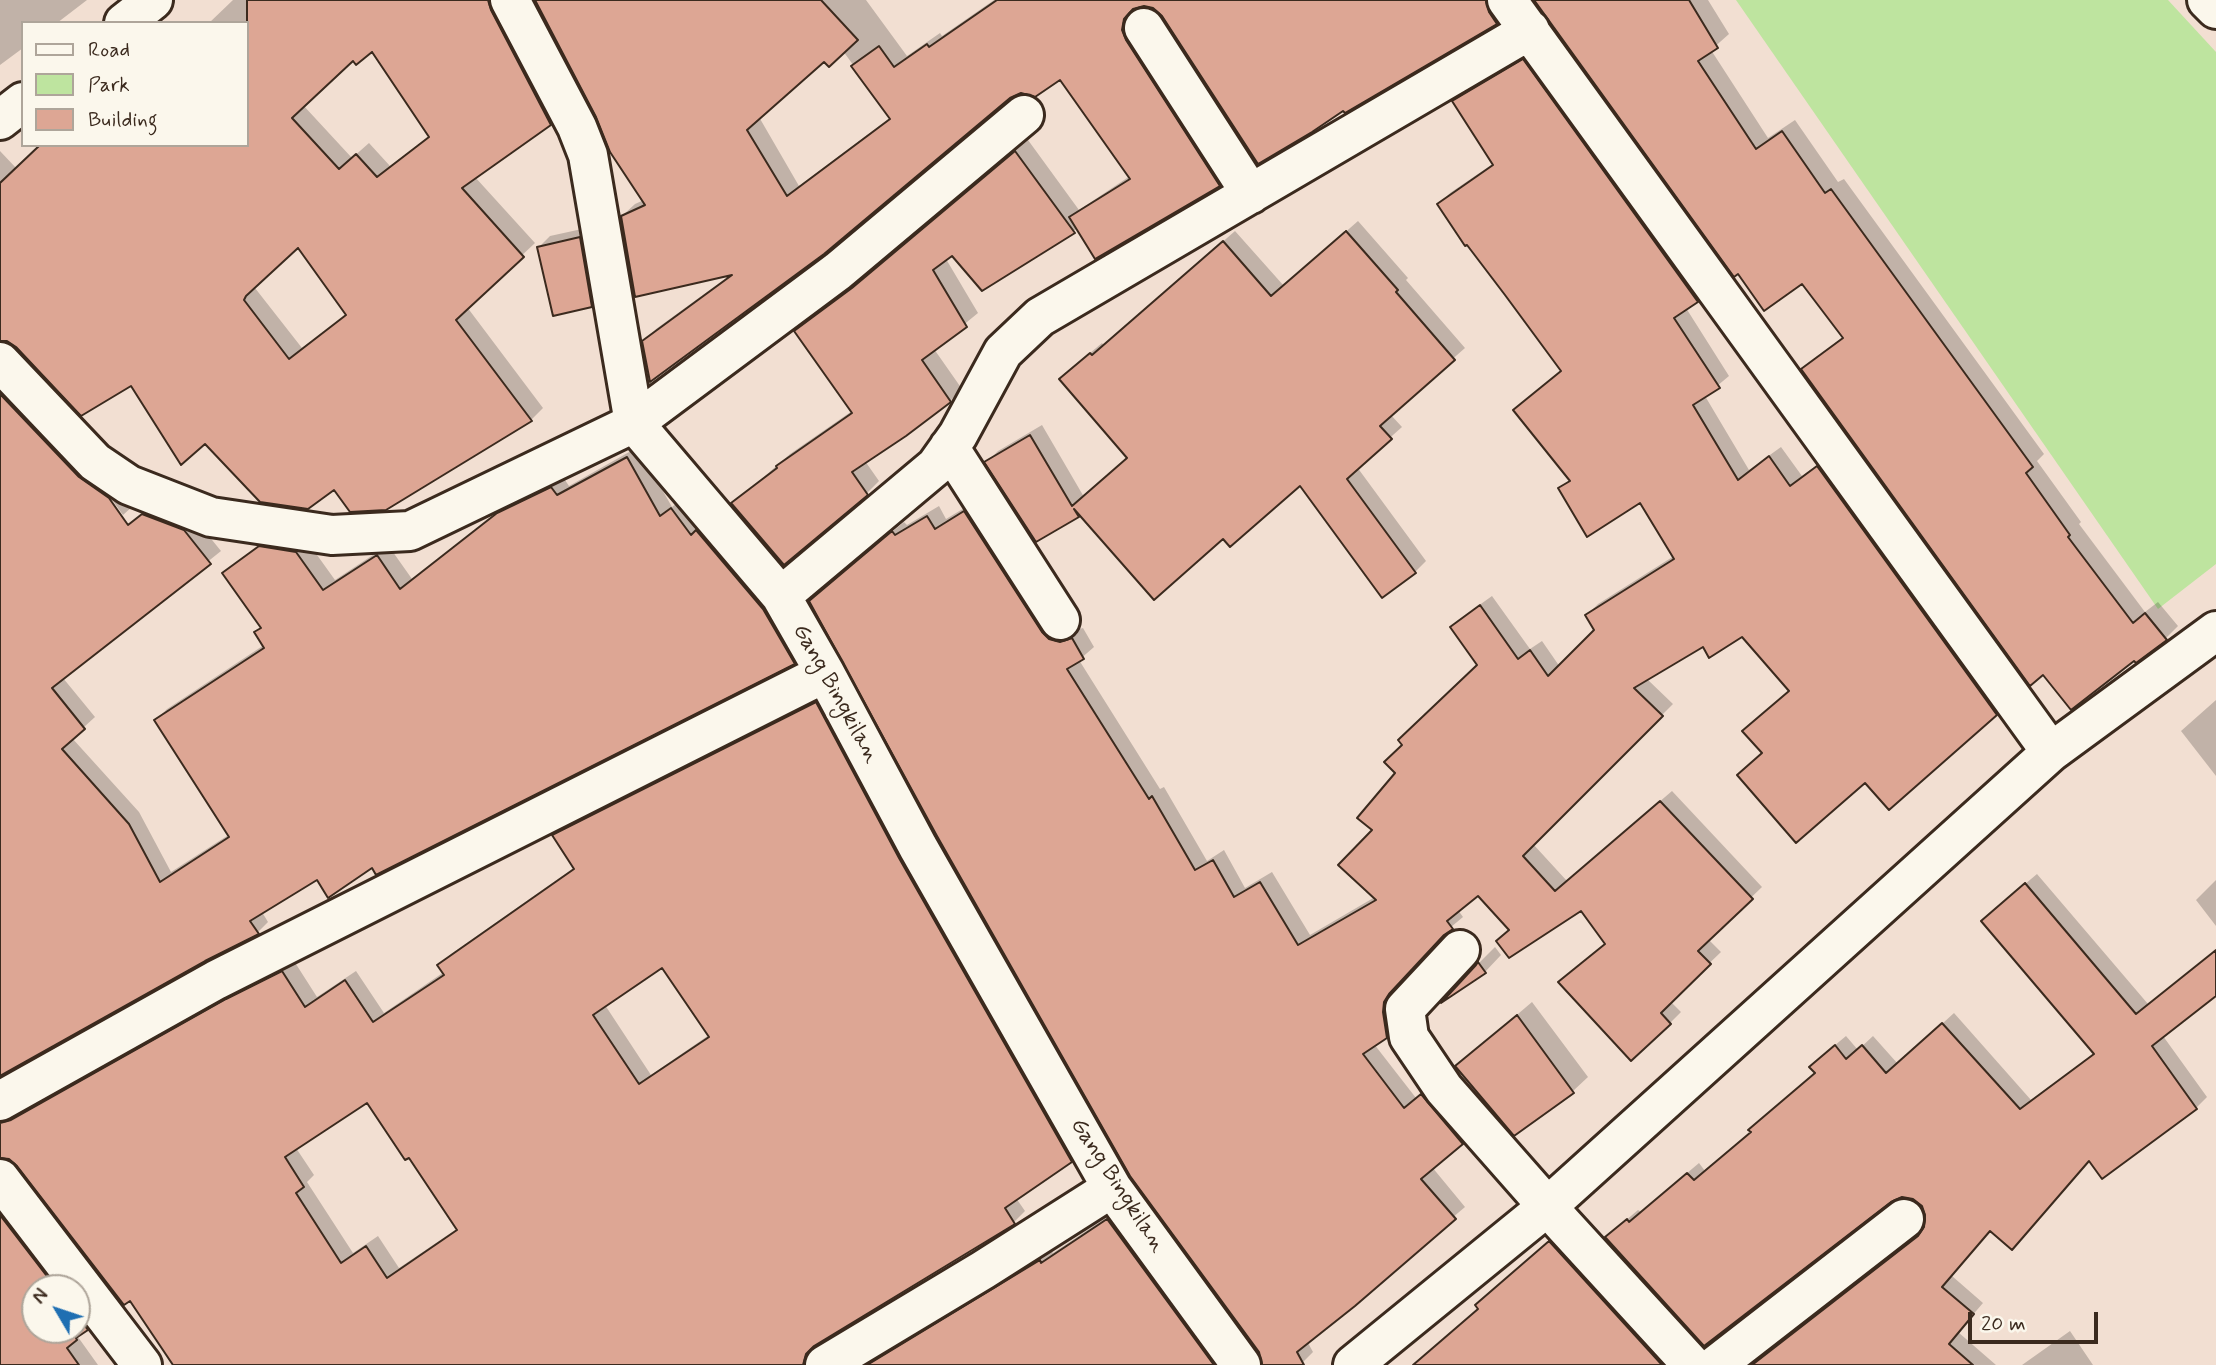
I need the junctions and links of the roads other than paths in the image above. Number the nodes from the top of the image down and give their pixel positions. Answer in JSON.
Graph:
{"nodes":[{"id":1,"x":153,"y":0,"type":"edge"},
{"id":2,"x":510,"y":0,"type":"edge"},
{"id":3,"x":1507,"y":0,"type":"edge"},
{"id":4,"x":127,"y":21,"type":"edge"},
{"id":5,"x":1143,"y":28,"type":"dead end"},
{"id":6,"x":1530,"y":30,"type":"junction"},
{"id":7,"x":21,"y":104,"type":"edge"},
{"id":8,"x":1024,"y":115,"type":"dead end"},
{"id":9,"x":0,"y":120,"type":"edge"},
{"id":10,"x":1251,"y":194,"type":"junction"},
{"id":11,"x":0,"y":362,"type":"edge"},
{"id":12,"x":634,"y":423,"type":"junction"},
{"id":13,"x":949,"y":447,"type":"junction"},
{"id":14,"x":781,"y":596,"type":"junction"},
{"id":15,"x":1060,"y":620,"type":"dead end"},
{"id":16,"x":2216,"y":631,"type":"edge"},
{"id":17,"x":825,"y":673,"type":"junction"},
{"id":18,"x":2051,"y":752,"type":"junction"},
{"id":19,"x":1460,"y":950,"type":"dead end"},
{"id":20,"x":0,"y":1101,"type":"edge"},
{"id":21,"x":0,"y":1179,"type":"edge"},
{"id":22,"x":1112,"y":1188,"type":"junction"},
{"id":23,"x":1555,"y":1215,"type":"junction"},
{"id":24,"x":1904,"y":1219,"type":"dead end"},
{"id":25,"x":142,"y":1365,"type":"edge"},
{"id":26,"x":825,"y":1365,"type":"edge"},
{"id":27,"x":1241,"y":1365,"type":"edge"},
{"id":28,"x":1353,"y":1365,"type":"edge"},
{"id":29,"x":1692,"y":1365,"type":"edge"},
{"id":30,"x":1716,"y":1365,"type":"edge"}],
"edges":[{"from":1,"to":4,"type":"street"},
{"from":2,"to":12,"type":"street"},
{"from":3,"to":6,"type":"street"},
{"from":5,"to":10,"type":"street"},
{"from":6,"to":10,"type":"street"},
{"from":6,"to":18,"type":"street"},
{"from":7,"to":9,"type":"street"},
{"from":8,"to":12,"type":"street"},
{"from":10,"to":13,"type":"street"},
{"from":11,"to":12,"type":"street"},
{"from":12,"to":14,"type":"street","name":"Gang Bingkilan"},
{"from":13,"to":14,"type":"street"},
{"from":13,"to":15,"type":"street"},
{"from":14,"to":17,"type":"street","name":"Gang Bingkilan"},
{"from":16,"to":18,"type":"street"},
{"from":17,"to":20,"type":"street"},
{"from":17,"to":22,"type":"street","name":"Gang Bingkilan"},
{"from":18,"to":23,"type":"street"},
{"from":19,"to":23,"type":"street"},
{"from":21,"to":25,"type":"street"},
{"from":22,"to":26,"type":"street"},
{"from":22,"to":27,"type":"street","name":"Gang Bingkilan"},
{"from":23,"to":28,"type":"street"},
{"from":23,"to":29,"type":"street"},
{"from":24,"to":30,"type":"street"}]}
